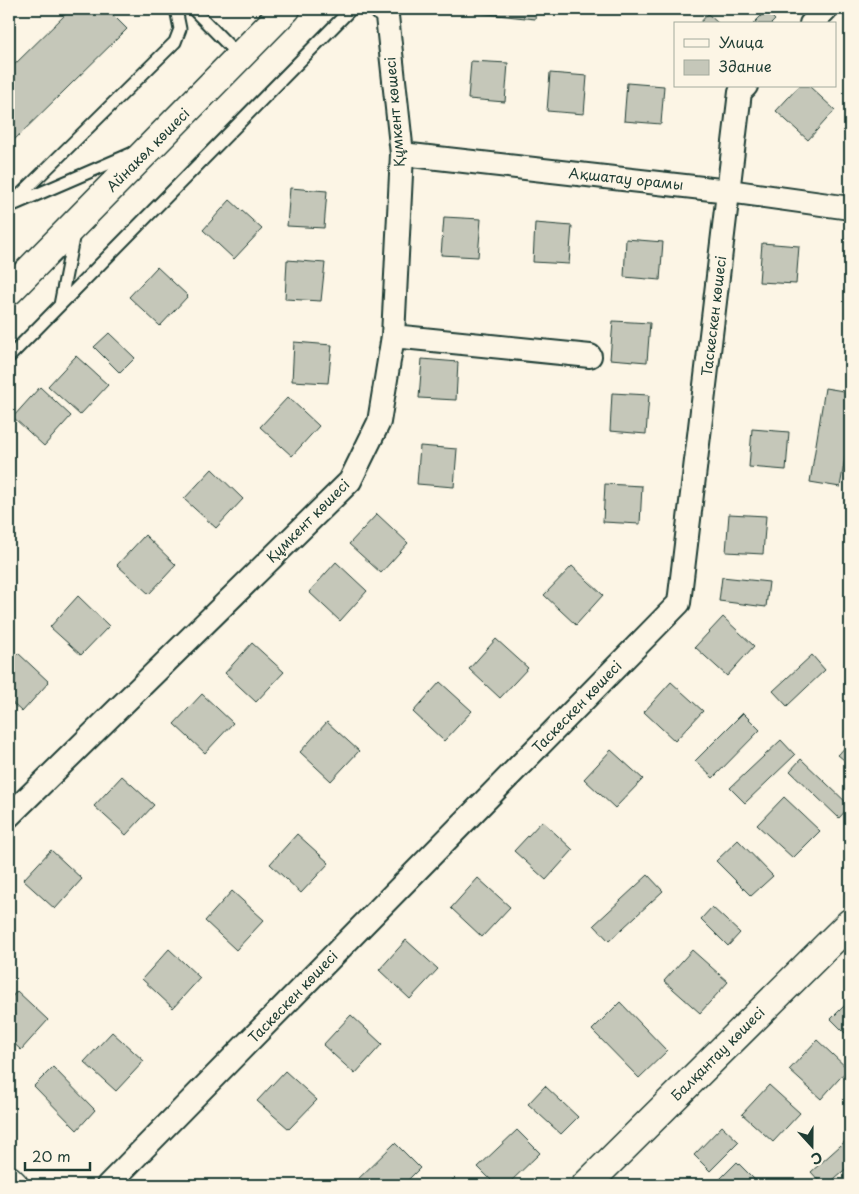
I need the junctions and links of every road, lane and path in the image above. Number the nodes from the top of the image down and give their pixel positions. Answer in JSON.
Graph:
{"nodes":[{"id":1,"x":176,"y":9,"type":"edge"},
{"id":2,"x":192,"y":9,"type":"edge"},
{"id":3,"x":286,"y":9,"type":"edge"},
{"id":4,"x":351,"y":9,"type":"edge"},
{"id":5,"x":381,"y":9,"type":"edge"},
{"id":6,"x":826,"y":9,"type":"edge"},
{"id":7,"x":812,"y":22,"type":"edge"},
{"id":8,"x":240,"y":57,"type":"junction"},
{"id":9,"x":744,"y":88,"type":"edge"},
{"id":10,"x":155,"y":143,"type":"junction"},
{"id":11,"x":402,"y":154,"type":"junction"},
{"id":12,"x":729,"y":191,"type":"junction"},
{"id":13,"x":9,"y":207,"type":"edge"},
{"id":14,"x":850,"y":208,"type":"edge"},
{"id":15,"x":76,"y":224,"type":"junction"},
{"id":16,"x":9,"y":291,"type":"edge"},
{"id":17,"x":60,"y":305,"type":"junction"},
{"id":18,"x":392,"y":336,"type":"junction"},
{"id":19,"x":590,"y":356,"type":"dead end"},
{"id":20,"x":9,"y":357,"type":"edge"},
{"id":21,"x":9,"y":816,"type":"edge"},
{"id":22,"x":850,"y":923,"type":"edge"},
{"id":23,"x":9,"y":1180,"type":"edge"},
{"id":24,"x":14,"y":1185,"type":"edge"},
{"id":25,"x":108,"y":1185,"type":"edge"},
{"id":26,"x":586,"y":1185,"type":"edge"}],
"edges":[{"from":1,"to":13,"type":"lane"},
{"from":2,"to":8,"type":"lane"},
{"from":3,"to":8,"type":"main road","name":"Айнакөл көшесі"},
{"from":4,"to":17,"type":"lane"},
{"from":5,"to":11,"type":"street","name":"Құмкент көшесі"},
{"from":6,"to":7,"type":"street"},
{"from":8,"to":10,"type":"main road","name":"Айнакөл көшесі"},
{"from":9,"to":12,"type":"street","name":"Таскескен көшесі"},
{"from":10,"to":13,"type":"lane"},
{"from":10,"to":15,"type":"main road","name":"Айнакөл көшесі"},
{"from":11,"to":12,"type":"street","name":"Ақшатау орамы"},
{"from":11,"to":18,"type":"street","name":"Құмкент көшесі"},
{"from":12,"to":14,"type":"street","name":"Ақшатау орамы"},
{"from":12,"to":25,"type":"street","name":"Таскескен көшесі"},
{"from":15,"to":16,"type":"main road","name":"Айнакөл көшесі"},
{"from":15,"to":17,"type":"lane"},
{"from":17,"to":20,"type":"lane"},
{"from":18,"to":19,"type":"street"},
{"from":18,"to":21,"type":"street","name":"Құмкент көшесі"},
{"from":22,"to":26,"type":"main road","name":"Балқантау көшесі"},
{"from":23,"to":24,"type":"main road"}]}
